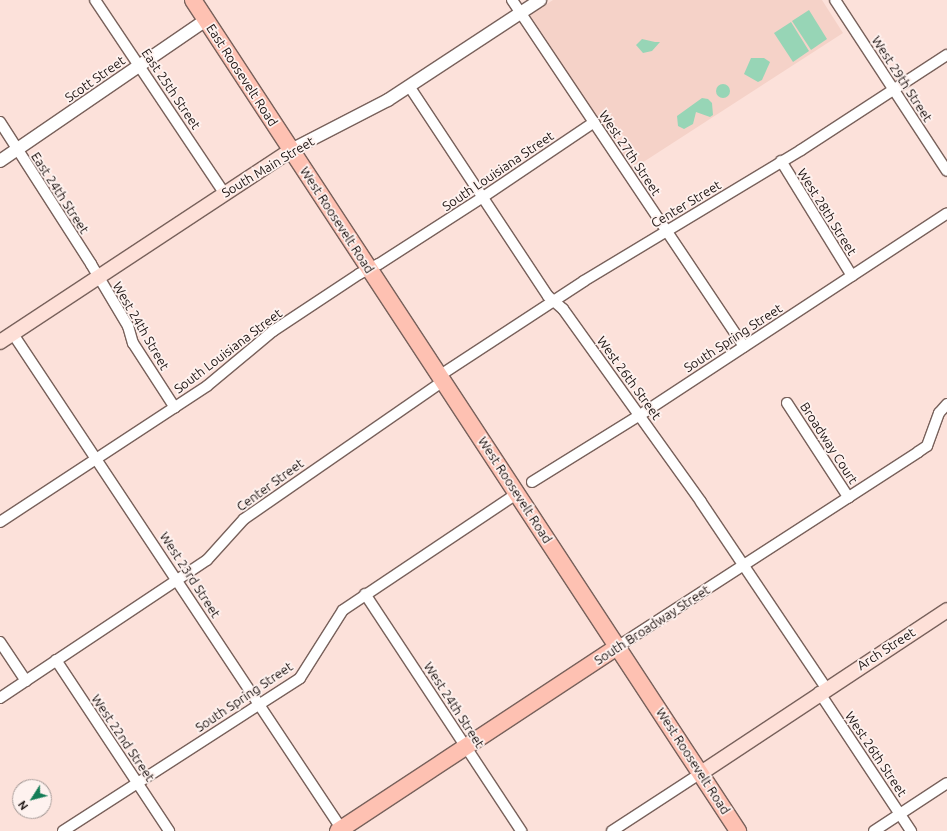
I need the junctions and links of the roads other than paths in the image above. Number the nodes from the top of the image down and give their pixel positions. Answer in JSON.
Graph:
{"nodes":[{"id":1,"x":95,"y":0,"type":"edge"},
{"id":2,"x":193,"y":0,"type":"edge"},
{"id":3,"x":512,"y":0,"type":"edge"},
{"id":4,"x":540,"y":0,"type":"edge"},
{"id":5,"x":835,"y":0,"type":"edge"},
{"id":6,"x":521,"y":13,"type":"junction"},
{"id":7,"x":206,"y":20,"type":"junction"},
{"id":8,"x":947,"y":55,"type":"edge"},
{"id":9,"x":139,"y":65,"type":"junction"},
{"id":10,"x":409,"y":86,"type":"junction"},
{"id":11,"x":893,"y":90,"type":"junction"},
{"id":12,"x":0,"y":122,"type":"edge"},
{"id":13,"x":594,"y":122,"type":"junction"},
{"id":14,"x":16,"y":150,"type":"junction"},
{"id":15,"x":291,"y":150,"type":"junction"},
{"id":16,"x":0,"y":161,"type":"edge"},
{"id":17,"x":781,"y":161,"type":"junction"},
{"id":18,"x":947,"y":171,"type":"edge"},
{"id":19,"x":224,"y":193,"type":"junction"},
{"id":20,"x":483,"y":198,"type":"junction"},
{"id":21,"x":947,"y":213,"type":"edge"},
{"id":22,"x":666,"y":231,"type":"junction"},
{"id":23,"x":370,"y":270,"type":"junction"},
{"id":24,"x":852,"y":276,"type":"junction"},
{"id":25,"x":99,"y":277,"type":"junction"},
{"id":26,"x":552,"y":302,"type":"junction"},
{"id":27,"x":13,"y":334,"type":"junction"},
{"id":28,"x":0,"y":342,"type":"edge"},
{"id":29,"x":744,"y":347,"type":"junction"},
{"id":30,"x":441,"y":379,"type":"junction"},
{"id":31,"x":788,"y":403,"type":"dead end"},
{"id":32,"x":947,"y":404,"type":"edge"},
{"id":33,"x":175,"y":408,"type":"junction"},
{"id":34,"x":640,"y":415,"type":"junction"},
{"id":35,"x":97,"y":459,"type":"junction"},
{"id":36,"x":532,"y":482,"type":"dead end"},
{"id":37,"x":516,"y":494,"type":"junction"},
{"id":38,"x":849,"y":498,"type":"junction"},
{"id":39,"x":0,"y":522,"type":"edge"},
{"id":40,"x":744,"y":566,"type":"junction"},
{"id":41,"x":177,"y":580,"type":"junction"},
{"id":42,"x":365,"y":594,"type":"junction"},
{"id":43,"x":945,"y":614,"type":"edge"},
{"id":44,"x":0,"y":642,"type":"edge"},
{"id":45,"x":617,"y":647,"type":"junction"},
{"id":46,"x":56,"y":660,"type":"junction"},
{"id":47,"x":26,"y":681,"type":"junction"},
{"id":48,"x":822,"y":690,"type":"junction"},
{"id":49,"x":0,"y":698,"type":"edge"},
{"id":50,"x":260,"y":704,"type":"junction"},
{"id":51,"x":465,"y":746,"type":"junction"},
{"id":52,"x":701,"y":773,"type":"junction"},
{"id":53,"x":137,"y":783,"type":"junction"},
{"id":54,"x":947,"y":783,"type":"edge"},
{"id":55,"x":900,"y":814,"type":"junction"},
{"id":56,"x":341,"y":830,"type":"edge"},
{"id":57,"x":63,"y":831,"type":"edge"},
{"id":58,"x":169,"y":831,"type":"edge"},
{"id":59,"x":521,"y":831,"type":"edge"},
{"id":60,"x":612,"y":831,"type":"edge"},
{"id":61,"x":738,"y":831,"type":"edge"},
{"id":62,"x":874,"y":831,"type":"edge"},
{"id":63,"x":911,"y":831,"type":"edge"}],
"edges":[{"from":1,"to":9,"type":"street","name":"East 25th Street"},
{"from":2,"to":7,"type":"main road","name":"East Roosevelt Road"},
{"from":3,"to":6,"type":"street","name":"West 27th Street"},
{"from":4,"to":6,"type":"street","name":"South Main Street"},
{"from":5,"to":11,"type":"street","name":"West 29th Street"},
{"from":6,"to":10,"type":"street","name":"South Main Street"},
{"from":6,"to":13,"type":"street","name":"West 27th Street"},
{"from":7,"to":9,"type":"street","name":"Scott Street"},
{"from":7,"to":15,"type":"main road","name":"East Roosevelt Road"},
{"from":8,"to":11,"type":"street","name":"Center Street"},
{"from":9,"to":14,"type":"street","name":"Scott Street"},
{"from":9,"to":19,"type":"street","name":"East 25th Street"},
{"from":10,"to":15,"type":"street","name":"South Main Street"},
{"from":10,"to":20,"type":"street","name":"West 26th Street"},
{"from":11,"to":17,"type":"street","name":"Center Street"},
{"from":11,"to":18,"type":"street","name":"West 29th Street"},
{"from":12,"to":14,"type":"street","name":"East 24th Street"},
{"from":13,"to":20,"type":"street","name":"South Louisiana Street"},
{"from":13,"to":22,"type":"street","name":"West 27th Street"},
{"from":14,"to":16,"type":"street","name":"Scott Street"},
{"from":14,"to":25,"type":"street","name":"East 24th Street"},
{"from":15,"to":19,"type":"main road","name":"South Main Street"},
{"from":15,"to":23,"type":"main road","name":"West Roosevelt Road"},
{"from":17,"to":22,"type":"street","name":"Center Street"},
{"from":17,"to":24,"type":"street","name":"West 28th Street"},
{"from":19,"to":25,"type":"main road","name":"South Main Street"},
{"from":20,"to":23,"type":"street","name":"South Louisiana Street"},
{"from":20,"to":26,"type":"street","name":"West 26th Street"},
{"from":21,"to":24,"type":"street","name":"South Spring Street"},
{"from":22,"to":26,"type":"street","name":"Center Street"},
{"from":22,"to":29,"type":"street","name":"West 27th Street"},
{"from":23,"to":30,"type":"main road","name":"West Roosevelt Road"},
{"from":23,"to":33,"type":"street","name":"South Louisiana Street"},
{"from":24,"to":29,"type":"street","name":"South Spring Street"},
{"from":25,"to":27,"type":"main road","name":"South Main Street"},
{"from":25,"to":33,"type":"street","name":"West 24th Street"},
{"from":26,"to":30,"type":"street","name":"Center Street"},
{"from":26,"to":34,"type":"street","name":"West 26th Street"},
{"from":27,"to":28,"type":"main road","name":"South Main Street"},
{"from":27,"to":35,"type":"street","name":"West 23rd Street"},
{"from":29,"to":34,"type":"street","name":"South Spring Street"},
{"from":30,"to":37,"type":"main road","name":"West Roosevelt Road"},
{"from":30,"to":41,"type":"street","name":"Center Street"},
{"from":31,"to":38,"type":"street","name":"Broadway Court"},
{"from":32,"to":38,"type":"street","name":"South Broadway Street"},
{"from":33,"to":35,"type":"street","name":"South Louisiana Street"},
{"from":34,"to":36,"type":"street","name":"South Spring Street"},
{"from":34,"to":40,"type":"street","name":"West 26th Street"},
{"from":35,"to":39,"type":"street","name":"South Louisiana Street"},
{"from":35,"to":41,"type":"street","name":"West 23rd Street"},
{"from":37,"to":42,"type":"street","name":"South Spring Street"},
{"from":37,"to":45,"type":"main road","name":"West Roosevelt Road"},
{"from":38,"to":40,"type":"street","name":"South Broadway Street"},
{"from":40,"to":45,"type":"street","name":"South Broadway Street"},
{"from":40,"to":48,"type":"street","name":"West 26th Street"},
{"from":41,"to":46,"type":"street","name":"Center Street"},
{"from":41,"to":50,"type":"street","name":"West 23rd Street"},
{"from":42,"to":50,"type":"street","name":"South Spring Street"},
{"from":42,"to":51,"type":"street","name":"West 24th Street"},
{"from":43,"to":48,"type":"main road","name":"Arch Street"},
{"from":44,"to":47,"type":"street"},
{"from":45,"to":51,"type":"main road","name":"South Broadway Street"},
{"from":45,"to":52,"type":"main road","name":"West Roosevelt Road"},
{"from":46,"to":47,"type":"street","name":"Center Street"},
{"from":46,"to":53,"type":"street","name":"West 22nd Street"},
{"from":47,"to":49,"type":"street","name":"Center Street"},
{"from":48,"to":52,"type":"main road","name":"Arch Street"},
{"from":48,"to":55,"type":"street","name":"West 26th Street"},
{"from":50,"to":53,"type":"street","name":"South Spring Street"},
{"from":50,"to":56,"type":"street","name":"West 23rd Street"},
{"from":51,"to":56,"type":"main road","name":"South Broadway Street"},
{"from":51,"to":59,"type":"street","name":"West 24th Street"},
{"from":52,"to":60,"type":"street"},
{"from":52,"to":61,"type":"main road","name":"West Roosevelt Road"},
{"from":53,"to":57,"type":"street","name":"South Spring Street"},
{"from":53,"to":58,"type":"street","name":"West 22nd Street"},
{"from":54,"to":55,"type":"street"},
{"from":55,"to":62,"type":"street"},
{"from":55,"to":63,"type":"street","name":"West 26th Street"}]}
